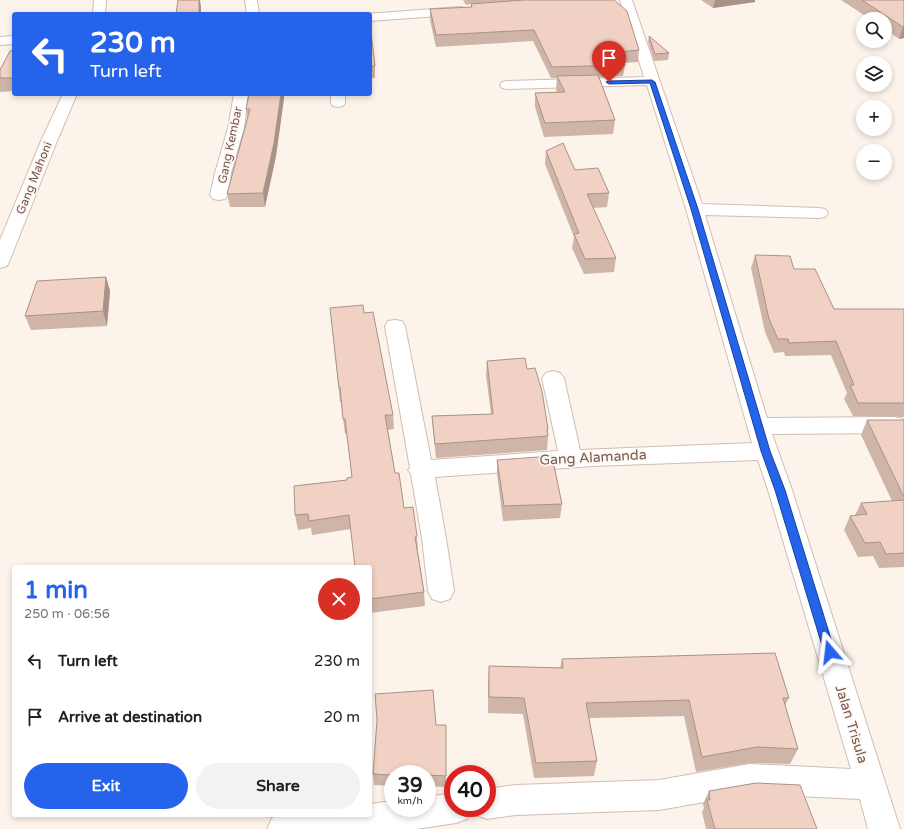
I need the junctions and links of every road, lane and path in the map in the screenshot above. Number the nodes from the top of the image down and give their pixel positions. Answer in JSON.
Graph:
{"nodes":[{"id":1,"x":100,"y":0,"type":"edge"},
{"id":2,"x":252,"y":0,"type":"edge"},
{"id":3,"x":406,"y":0,"type":"edge"},
{"id":4,"x":439,"y":0,"type":"edge"},
{"id":5,"x":626,"y":0,"type":"edge"},
{"id":6,"x":476,"y":10,"type":"edge"},
{"id":7,"x":99,"y":12,"type":"edge"},
{"id":8,"x":253,"y":12,"type":"edge"},
{"id":9,"x":445,"y":12,"type":"junction"},
{"id":10,"x":411,"y":14,"type":"junction"},
{"id":11,"x":372,"y":17,"type":"edge"},
{"id":12,"x":12,"y":40,"type":"edge"},
{"id":13,"x":0,"y":41,"type":"edge"},
{"id":14,"x":652,"y":82,"type":"junction"},
{"id":15,"x":507,"y":85,"type":"dead end"},
{"id":16,"x":69,"y":96,"type":"edge"},
{"id":17,"x":240,"y":96,"type":"edge"},
{"id":18,"x":219,"y":195,"type":"dead end"},
{"id":19,"x":695,"y":209,"type":"junction"},
{"id":20,"x":818,"y":213,"type":"dead end"},
{"id":21,"x":0,"y":262,"type":"edge"},
{"id":22,"x":394,"y":326,"type":"dead end"},
{"id":23,"x":553,"y":378,"type":"dead end"},
{"id":24,"x":902,"y":425,"type":"edge"},
{"id":25,"x":758,"y":426,"type":"junction"},
{"id":26,"x":766,"y":451,"type":"junction"},
{"id":27,"x":571,"y":459,"type":"junction"},
{"id":28,"x":420,"y":470,"type":"junction"},
{"id":29,"x":441,"y":592,"type":"dead end"},
{"id":30,"x":870,"y":785,"type":"junction"},
{"id":31,"x":496,"y":803,"type":"edge"},
{"id":32,"x":444,"y":810,"type":"edge"},
{"id":33,"x":283,"y":829,"type":"edge"},
{"id":34,"x":884,"y":829,"type":"edge"}],
"edges":[{"from":1,"to":7,"type":"street"},
{"from":2,"to":8,"type":"street"},
{"from":3,"to":10,"type":"street"},
{"from":4,"to":9,"type":"street"},
{"from":5,"to":14,"type":"street","name":"Jalan Trisula"},
{"from":6,"to":9,"type":"street"},
{"from":9,"to":10,"type":"street"},
{"from":10,"to":11,"type":"street"},
{"from":12,"to":13,"type":"street"},
{"from":14,"to":15,"type":"street"},
{"from":14,"to":19,"type":"street","name":"Jalan Trisula"},
{"from":16,"to":21,"type":"street","name":"Gang Mahoni"},
{"from":17,"to":18,"type":"street","name":"Gang Kembar"},
{"from":19,"to":20,"type":"street"},
{"from":19,"to":25,"type":"street","name":"Jalan Trisula"},
{"from":22,"to":28,"type":"street"},
{"from":23,"to":27,"type":"street"},
{"from":24,"to":25,"type":"street"},
{"from":25,"to":26,"type":"street","name":"Jalan Trisula"},
{"from":26,"to":27,"type":"street","name":"Gang Alamanda"},
{"from":26,"to":30,"type":"street","name":"Jalan Trisula"},
{"from":27,"to":28,"type":"street","name":"Gang Alamanda"},
{"from":28,"to":29,"type":"street"},
{"from":30,"to":31,"type":"street"},
{"from":30,"to":34,"type":"street","name":"Jalan Trisula"},
{"from":32,"to":33,"type":"street"}]}
